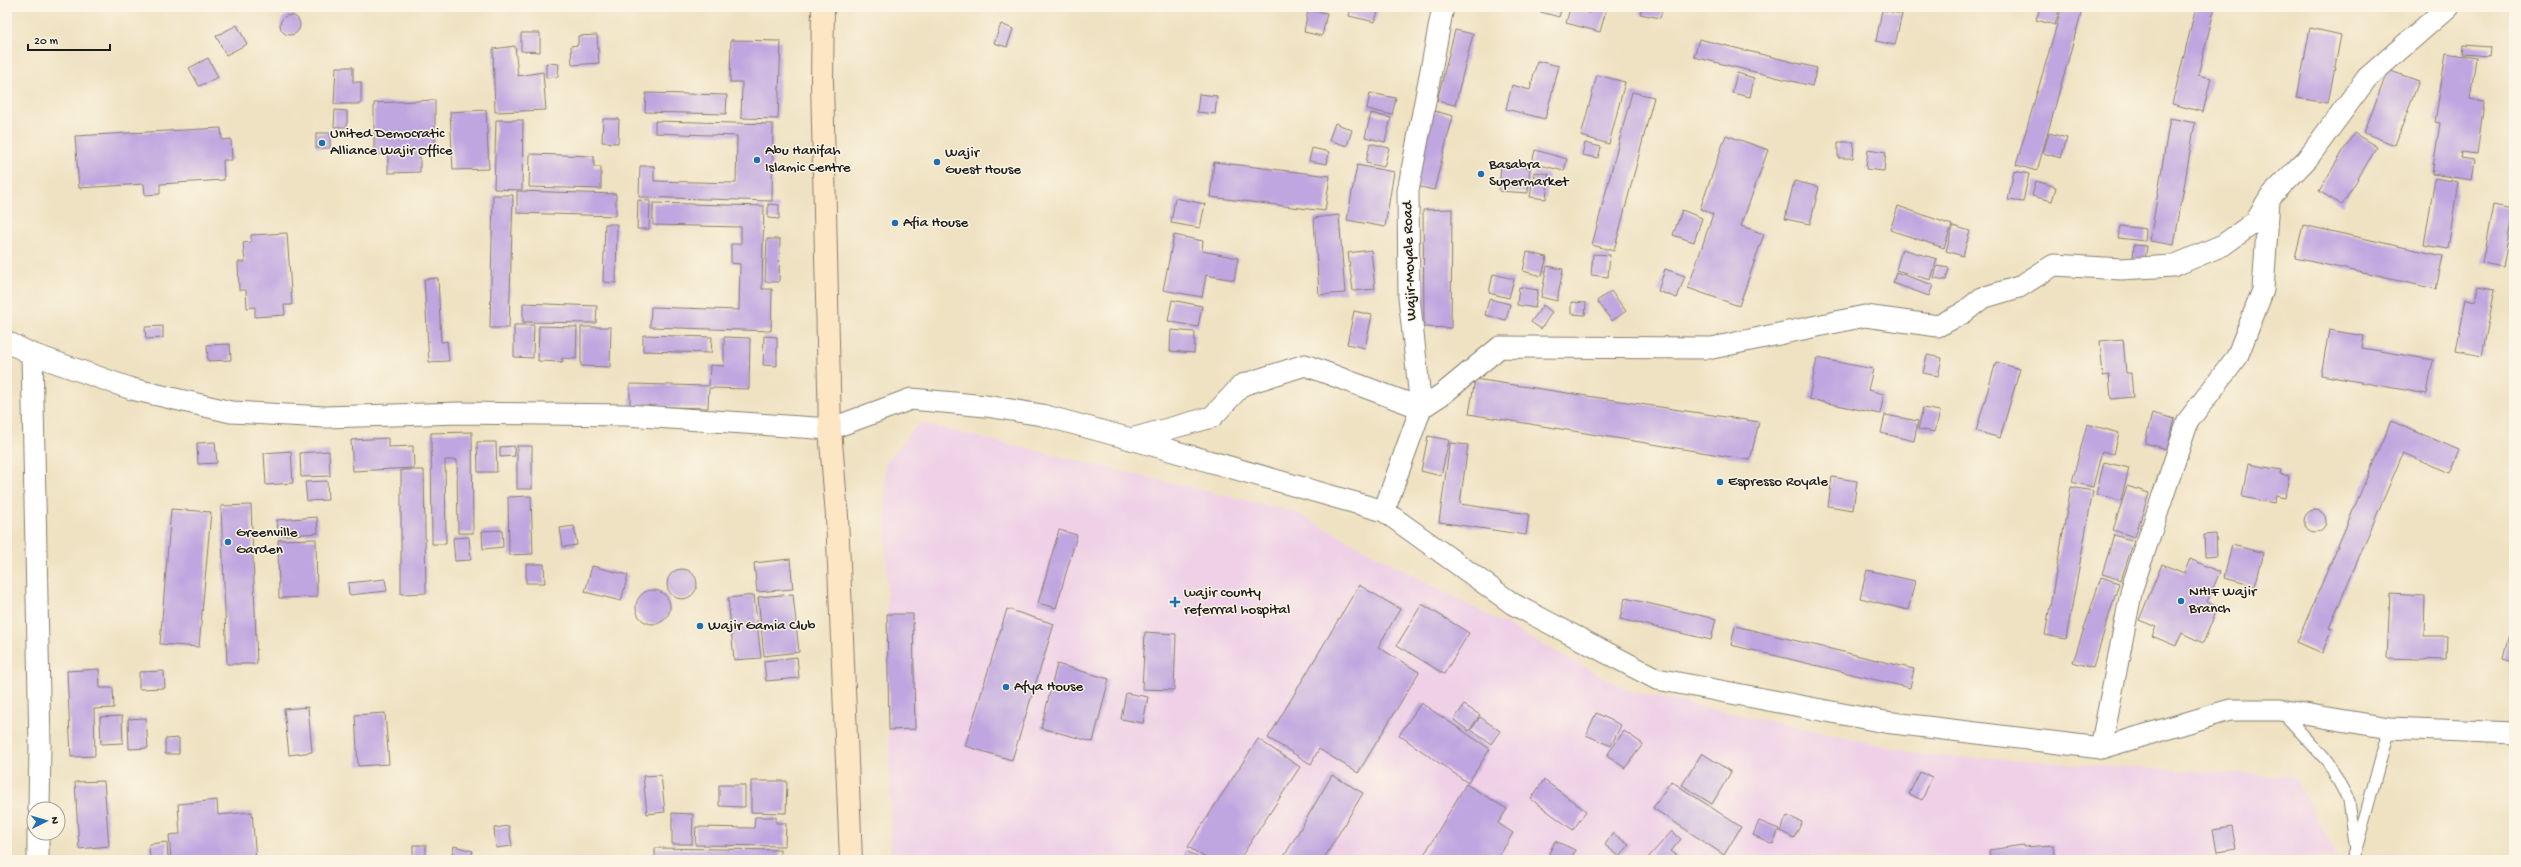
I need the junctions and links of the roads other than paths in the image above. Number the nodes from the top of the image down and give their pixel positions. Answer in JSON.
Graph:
{"nodes":[{"id":1,"x":823,"y":7,"type":"edge"},
{"id":2,"x":1443,"y":7,"type":"edge"},
{"id":3,"x":2448,"y":7,"type":"edge"},
{"id":4,"x":2270,"y":197,"type":"junction"},
{"id":5,"x":7,"y":342,"type":"edge"},
{"id":6,"x":32,"y":354,"type":"junction"},
{"id":7,"x":1421,"y":408,"type":"junction"},
{"id":8,"x":830,"y":429,"type":"junction"},
{"id":9,"x":1131,"y":439,"type":"junction"},
{"id":10,"x":1384,"y":511,"type":"junction"},
{"id":11,"x":2280,"y":710,"type":"junction"},
{"id":12,"x":2388,"y":728,"type":"junction"},
{"id":13,"x":2514,"y":733,"type":"edge"},
{"id":14,"x":2100,"y":748,"type":"junction"},
{"id":15,"x":39,"y":801,"type":"edge"},
{"id":16,"x":38,"y":841,"type":"edge"},
{"id":17,"x":2354,"y":855,"type":"edge"},
{"id":18,"x":38,"y":860,"type":"edge"},
{"id":19,"x":851,"y":860,"type":"edge"}],
"edges":[{"from":1,"to":8,"type":"street"},
{"from":2,"to":7,"type":"street","name":"Wajir-Moyale Road"},
{"from":3,"to":4,"type":"street"},
{"from":4,"to":7,"type":"street"},
{"from":4,"to":14,"type":"street"},
{"from":5,"to":6,"type":"street"},
{"from":6,"to":8,"type":"street"},
{"from":6,"to":15,"type":"street"},
{"from":7,"to":9,"type":"street"},
{"from":7,"to":10,"type":"street","name":"Wajir-Moyale Road"},
{"from":8,"to":9,"type":"street"},
{"from":8,"to":19,"type":"street"},
{"from":9,"to":10,"type":"street"},
{"from":10,"to":14,"type":"street"},
{"from":11,"to":12,"type":"street"},
{"from":11,"to":14,"type":"street"},
{"from":11,"to":17,"type":"lane"},
{"from":12,"to":13,"type":"street"},
{"from":12,"to":17,"type":"lane"},
{"from":16,"to":18,"type":"street"}]}
